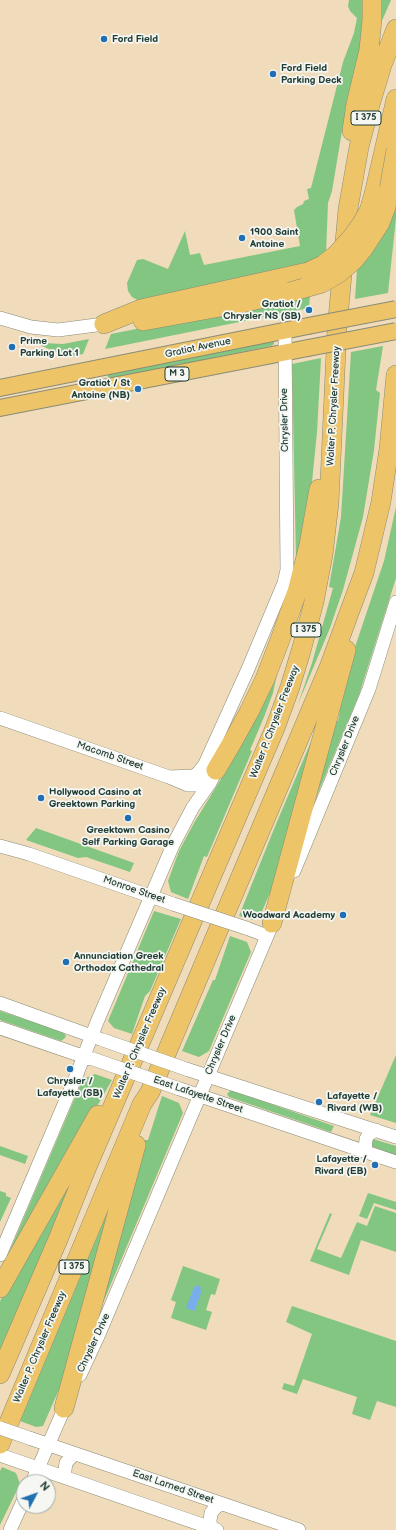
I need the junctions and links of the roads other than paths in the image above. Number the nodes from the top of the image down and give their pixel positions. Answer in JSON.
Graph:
{"nodes":[{"id":1,"x":372,"y":0,"type":"edge"},
{"id":2,"x":396,"y":29,"type":"edge"},
{"id":3,"x":396,"y":99,"type":"edge"},
{"id":4,"x":391,"y":145,"type":"edge"},
{"id":5,"x":348,"y":209,"type":"junction"},
{"id":6,"x":396,"y":309,"type":"edge"},
{"id":7,"x":0,"y":318,"type":"edge"},
{"id":8,"x":104,"y":324,"type":"junction"},
{"id":9,"x":337,"y":329,"type":"junction"},
{"id":10,"x":285,"y":330,"type":"junction"},
{"id":11,"x":396,"y":331,"type":"edge"},
{"id":12,"x":284,"y":354,"type":"junction"},
{"id":13,"x":396,"y":375,"type":"edge"},
{"id":14,"x":0,"y":388,"type":"edge"},
{"id":15,"x":0,"y":408,"type":"edge"},
{"id":16,"x":364,"y":573,"type":"junction"},
{"id":17,"x":396,"y":602,"type":"edge"},
{"id":18,"x":0,"y":718,"type":"edge"},
{"id":19,"x":216,"y":770,"type":"junction"},
{"id":20,"x":169,"y":777,"type":"junction"},
{"id":21,"x":0,"y":846,"type":"edge"},
{"id":22,"x":151,"y":896,"type":"junction"},
{"id":23,"x":196,"y":913,"type":"junction"},
{"id":24,"x":270,"y":930,"type":"junction"},
{"id":25,"x":0,"y":1003,"type":"edge"},
{"id":26,"x":68,"y":1027,"type":"junction"},
{"id":27,"x":0,"y":1028,"type":"edge"},
{"id":28,"x":98,"y":1038,"type":"junction"},
{"id":29,"x":62,"y":1049,"type":"junction"},
{"id":30,"x":88,"y":1058,"type":"junction"},
{"id":31,"x":208,"y":1076,"type":"junction"},
{"id":32,"x":227,"y":1083,"type":"junction"},
{"id":33,"x":150,"y":1092,"type":"junction"},
{"id":34,"x":200,"y":1096,"type":"junction"},
{"id":35,"x":219,"y":1102,"type":"junction"},
{"id":36,"x":376,"y":1130,"type":"junction"},
{"id":37,"x":396,"y":1137,"type":"edge"},
{"id":38,"x":365,"y":1152,"type":"junction"},
{"id":39,"x":396,"y":1162,"type":"edge"},
{"id":40,"x":0,"y":1255,"type":"edge"},
{"id":41,"x":0,"y":1288,"type":"edge"},
{"id":42,"x":0,"y":1374,"type":"edge"},
{"id":43,"x":64,"y":1408,"type":"junction"},
{"id":44,"x":0,"y":1428,"type":"edge"},
{"id":45,"x":0,"y":1444,"type":"edge"},
{"id":46,"x":48,"y":1444,"type":"junction"},
{"id":47,"x":74,"y":1454,"type":"junction"},
{"id":48,"x":0,"y":1455,"type":"edge"},
{"id":49,"x":38,"y":1467,"type":"junction"},
{"id":50,"x":35,"y":1474,"type":"edge"},
{"id":51,"x":64,"y":1476,"type":"junction"},
{"id":52,"x":222,"y":1504,"type":"junction"},
{"id":53,"x":17,"y":1514,"type":"edge"},
{"id":54,"x":214,"y":1529,"type":"edge"},
{"id":55,"x":10,"y":1530,"type":"edge"},
{"id":56,"x":299,"y":1530,"type":"edge"}],
"edges":[{"from":1,"to":5,"type":"highway"},
{"from":2,"to":5,"type":"highway","name":"Walter P. Chrysler Freeway","number":"I 375"},
{"from":3,"to":4,"type":"highway"},
{"from":4,"to":8,"type":"highway","bridge":true},
{"from":4,"to":8,"type":"highway","bridge":true},
{"from":5,"to":9,"type":"highway","name":"Walter P. Chrysler Freeway","number":"I 375"},
{"from":6,"to":10,"type":"main road","name":"Gratiot Avenue","number":"M 3","bridge":true},
{"from":7,"to":8,"type":"street"},
{"from":9,"to":19,"type":"highway"},
{"from":9,"to":23,"type":"highway","name":"Walter P. Chrysler Freeway","number":"I 375"},
{"from":10,"to":12,"type":"street","name":"Chrysler Drive"},
{"from":10,"to":14,"type":"main road","name":"Gratiot Avenue","number":"M 3"},
{"from":11,"to":12,"type":"main road","name":"Gratiot Avenue","number":"M 3","bridge":true},
{"from":12,"to":15,"type":"main road","name":"Gratiot Avenue","number":"M 3"},
{"from":12,"to":20,"type":"street","name":"Chrysler Drive"},
{"from":13,"to":16,"type":"highway","name":"Walter P. Chrysler Freeway","number":"I 375"},
{"from":16,"to":24,"type":"highway"},
{"from":16,"to":33,"type":"highway","name":"Walter P. Chrysler Freeway","number":"I 375"},
{"from":17,"to":24,"type":"street","name":"Chrysler Drive"},
{"from":18,"to":20,"type":"street","name":"Macomb Street"},
{"from":19,"to":20,"type":"street","name":"Macomb Street"},
{"from":19,"to":22,"type":"street"},
{"from":21,"to":22,"type":"street","name":"Monroe Street"},
{"from":22,"to":24,"type":"street","name":"Monroe Street","bridge":true},
{"from":22,"to":28,"type":"street"},
{"from":23,"to":41,"type":"highway"},
{"from":23,"to":42,"type":"highway","name":"Walter P. Chrysler Freeway","number":"I 375"},
{"from":24,"to":31,"type":"street","name":"Chrysler Drive"},
{"from":25,"to":26,"type":"street","name":"East Lafayette Street"},
{"from":26,"to":28,"type":"street","name":"East Lafayette Street"},
{"from":26,"to":29,"type":"street"},
{"from":27,"to":29,"type":"street","name":"East Lafayette Street"},
{"from":28,"to":30,"type":"street"},
{"from":28,"to":31,"type":"street","name":"East Lafayette Street","bridge":true},
{"from":29,"to":30,"type":"street","name":"East Lafayette Street"},
{"from":30,"to":34,"type":"street","name":"East Lafayette Street","bridge":true},
{"from":30,"to":40,"type":"street"},
{"from":31,"to":32,"type":"street","name":"East Lafayette Street"},
{"from":31,"to":34,"type":"street","name":"Chrysler Drive"},
{"from":32,"to":35,"type":"street"},
{"from":32,"to":36,"type":"street","name":"East Lafayette Street"},
{"from":33,"to":43,"type":"highway"},
{"from":33,"to":45,"type":"highway","name":"Walter P. Chrysler Freeway","number":"I 375"},
{"from":34,"to":35,"type":"street","name":"East Lafayette Street"},
{"from":34,"to":43,"type":"street","name":"Chrysler Drive"},
{"from":35,"to":38,"type":"street","name":"East Lafayette Street"},
{"from":36,"to":37,"type":"street","name":"East Lafayette Street"},
{"from":36,"to":38,"type":"street"},
{"from":38,"to":39,"type":"street","name":"East Lafayette Street"},
{"from":43,"to":46,"type":"street","name":"Chrysler Drive"},
{"from":44,"to":46,"type":"street","name":"East Larned Street","bridge":true},
{"from":46,"to":47,"type":"street","name":"East Larned Street"},
{"from":46,"to":49,"type":"street","name":"Chrysler Drive"},
{"from":47,"to":51,"type":"street"},
{"from":47,"to":52,"type":"street","name":"East Larned Street"},
{"from":48,"to":49,"type":"street"},
{"from":49,"to":50,"type":"street","name":"Chrysler Drive"},
{"from":49,"to":51,"type":"street"},
{"from":51,"to":54,"type":"street"},
{"from":52,"to":54,"type":"street"},
{"from":52,"to":56,"type":"street","name":"East Larned Street"},
{"from":53,"to":55,"type":"street"}]}
